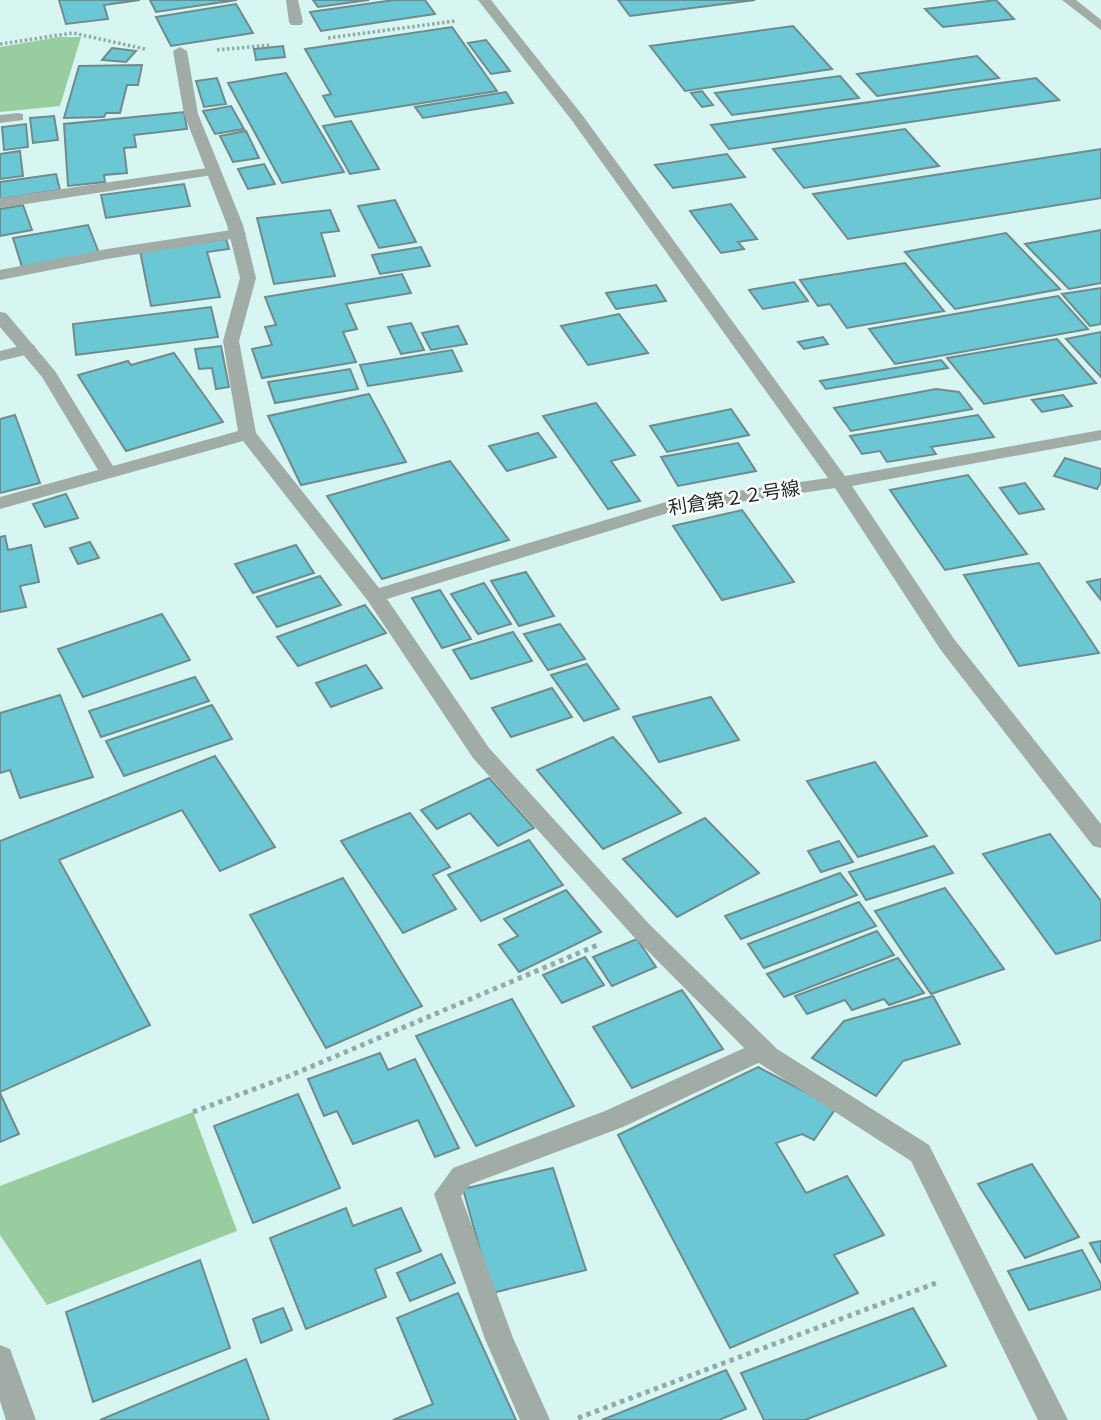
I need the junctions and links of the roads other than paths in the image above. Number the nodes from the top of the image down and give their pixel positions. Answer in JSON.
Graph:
{"nodes":[{"id":1,"x":292,"y":0,"type":"edge"},
{"id":2,"x":485,"y":0,"type":"edge"},
{"id":3,"x":1068,"y":0,"type":"edge"},
{"id":4,"x":296,"y":22,"type":"dead end"},
{"id":5,"x":1101,"y":26,"type":"edge"},
{"id":6,"x":180,"y":51,"type":"road end"},
{"id":7,"x":18,"y":117,"type":"dead end"},
{"id":8,"x":0,"y":119,"type":"edge"},
{"id":9,"x":214,"y":170,"type":"junction"},
{"id":10,"x":0,"y":203,"type":"edge"},
{"id":11,"x":238,"y":234,"type":"junction"},
{"id":12,"x":0,"y":275,"type":"edge"},
{"id":13,"x":0,"y":317,"type":"edge"},
{"id":14,"x":28,"y":349,"type":"junction"},
{"id":15,"x":0,"y":356,"type":"edge"},
{"id":16,"x":247,"y":433,"type":"junction"},
{"id":17,"x":1101,"y":435,"type":"edge"},
{"id":18,"x":108,"y":472,"type":"junction"},
{"id":19,"x":840,"y":482,"type":"junction"},
{"id":20,"x":0,"y":503,"type":"edge"},
{"id":21,"x":375,"y":596,"type":"junction"},
{"id":22,"x":1101,"y":840,"type":"edge"},
{"id":23,"x":762,"y":1050,"type":"junction"},
{"id":24,"x":0,"y":1358,"type":"edge"},
{"id":25,"x":22,"y":1420,"type":"edge"},
{"id":26,"x":535,"y":1420,"type":"edge"},
{"id":27,"x":1053,"y":1420,"type":"edge"}],
"edges":[{"from":1,"to":4,"type":"street"},
{"from":2,"to":19,"type":"street"},
{"from":3,"to":5,"type":"street"},
{"from":6,"to":9,"type":"street"},
{"from":7,"to":8,"type":"street"},
{"from":9,"to":10,"type":"street"},
{"from":9,"to":11,"type":"street"},
{"from":11,"to":12,"type":"street"},
{"from":11,"to":16,"type":"street"},
{"from":13,"to":14,"type":"street"},
{"from":14,"to":15,"type":"street"},
{"from":14,"to":18,"type":"street"},
{"from":16,"to":18,"type":"street"},
{"from":16,"to":21,"type":"street"},
{"from":17,"to":19,"type":"street","name":"利倉第２２号線"},
{"from":18,"to":20,"type":"street"},
{"from":19,"to":21,"type":"street","name":"利倉第２２号線"},
{"from":19,"to":22,"type":"street"},
{"from":21,"to":23,"type":"street"},
{"from":23,"to":26,"type":"street"},
{"from":23,"to":27,"type":"street"},
{"from":24,"to":25,"type":"street"}]}
